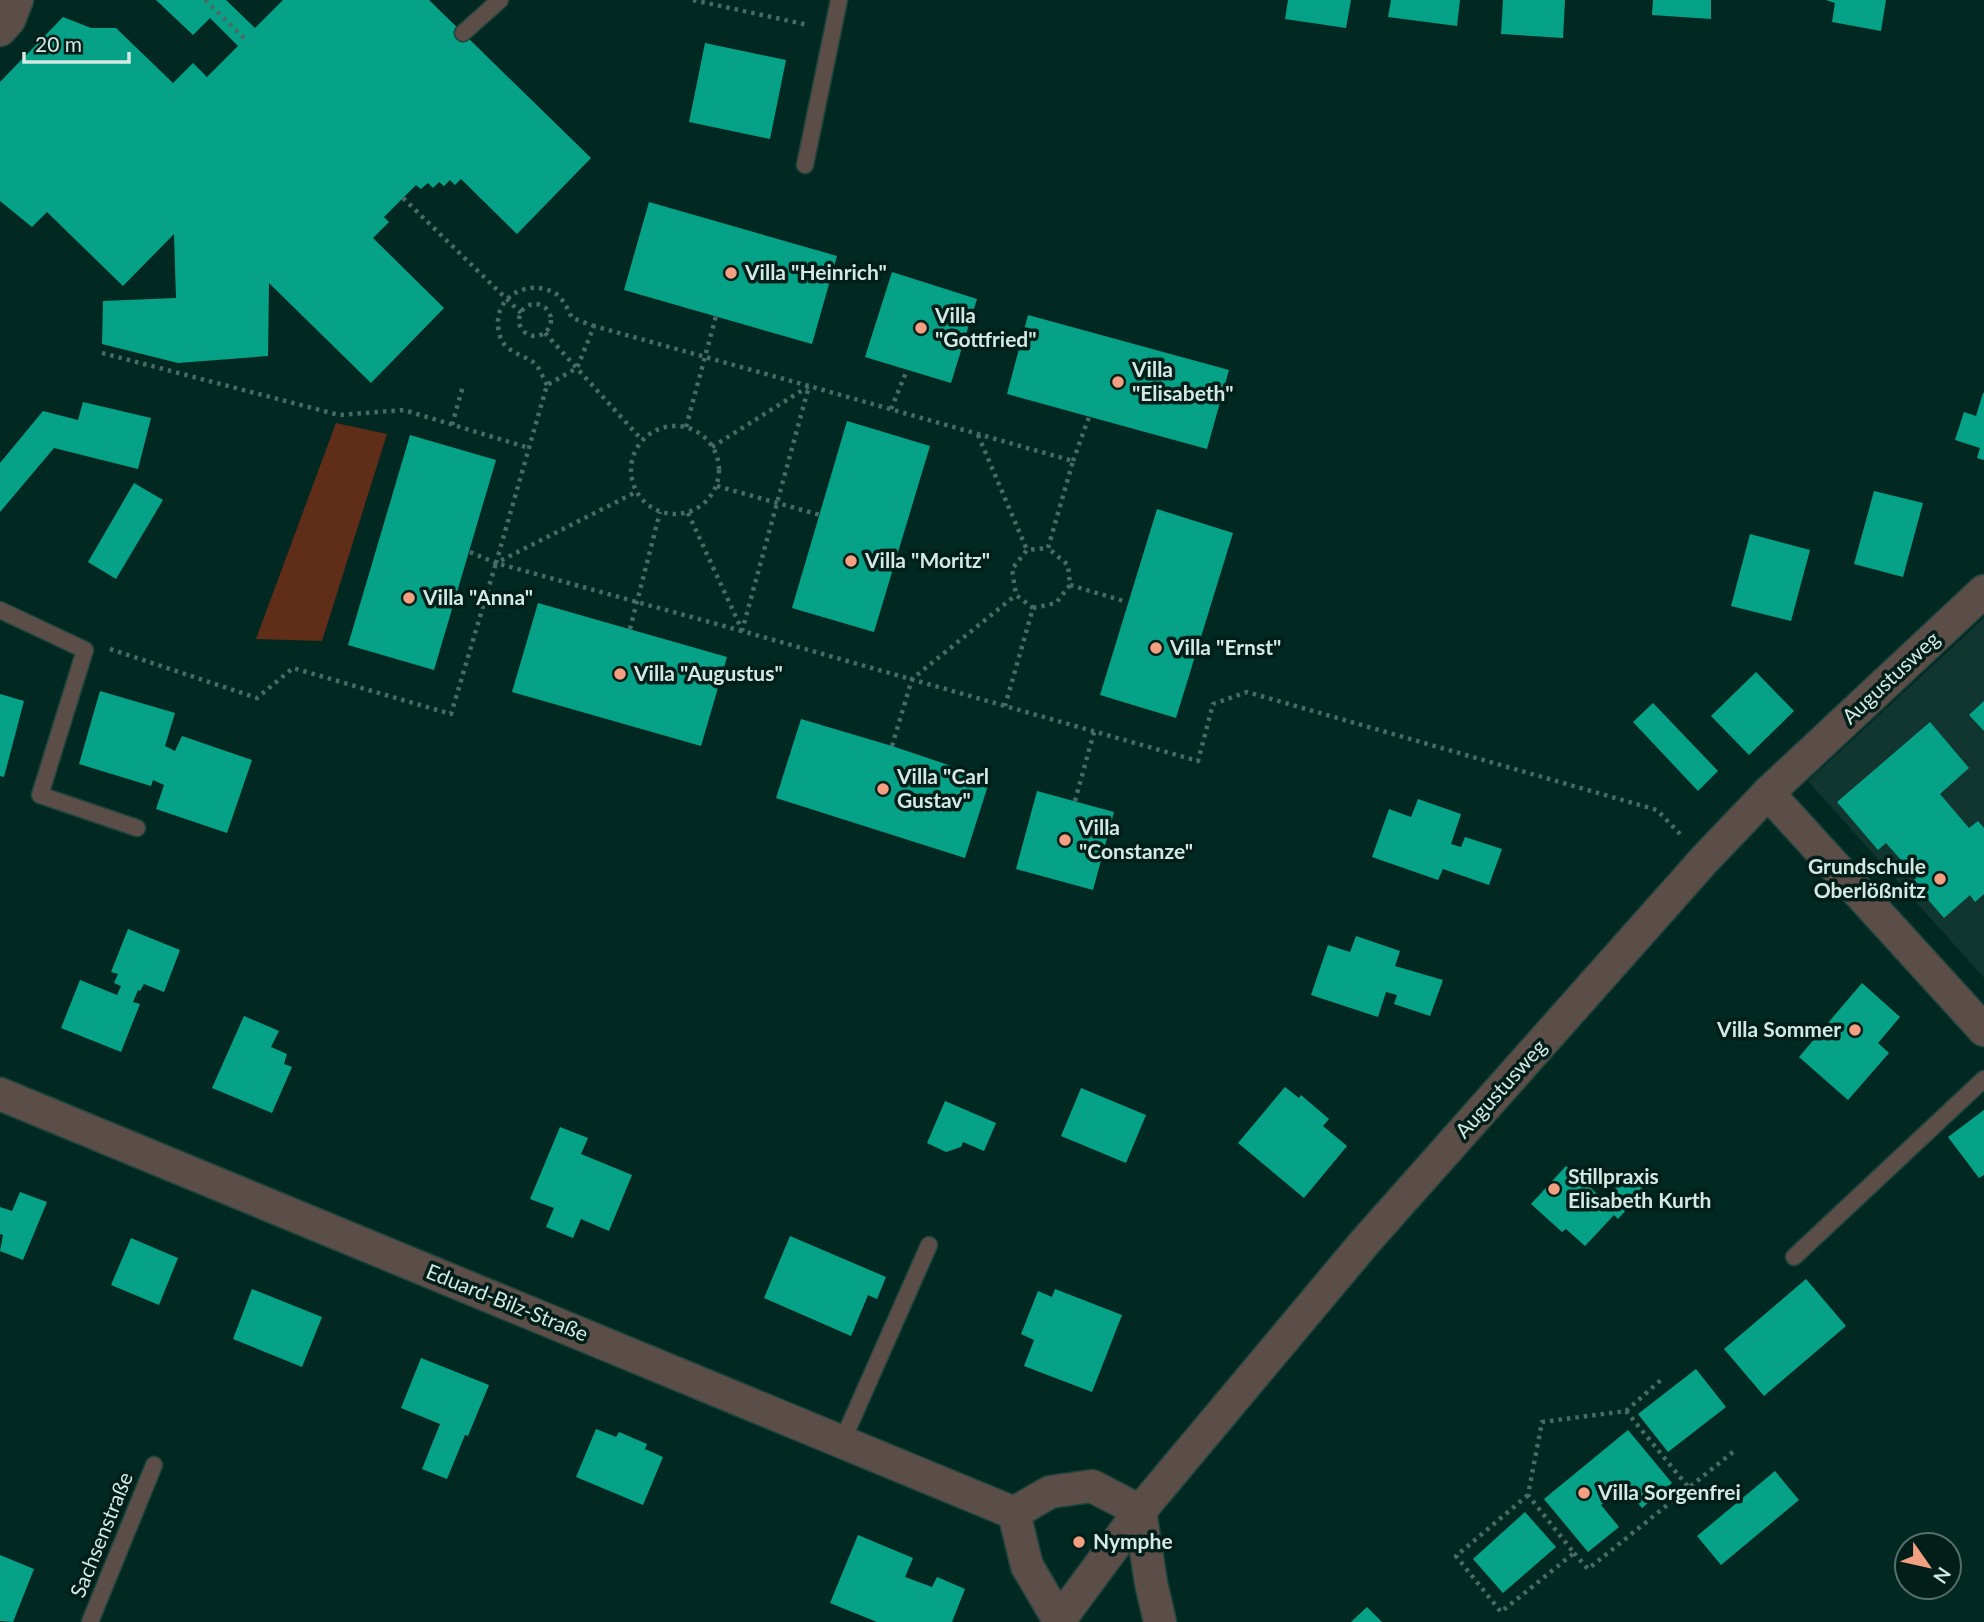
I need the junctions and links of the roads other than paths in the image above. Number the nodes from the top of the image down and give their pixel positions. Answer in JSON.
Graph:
{"nodes":[{"id":1,"x":17,"y":0,"type":"edge"},
{"id":2,"x":500,"y":0,"type":"edge"},
{"id":3,"x":839,"y":0,"type":"edge"},
{"id":4,"x":0,"y":30,"type":"edge"},
{"id":5,"x":463,"y":33,"type":"dead end"},
{"id":6,"x":804,"y":166,"type":"dead end"},
{"id":7,"x":1984,"y":591,"type":"edge"},
{"id":8,"x":0,"y":610,"type":"edge"},
{"id":9,"x":1768,"y":793,"type":"junction"},
{"id":10,"x":137,"y":828,"type":"dead end"},
{"id":11,"x":1984,"y":1030,"type":"edge"},
{"id":12,"x":1984,"y":1079,"type":"edge"},
{"id":13,"x":0,"y":1094,"type":"edge"},
{"id":14,"x":929,"y":1245,"type":"dead end"},
{"id":15,"x":1794,"y":1257,"type":"dead end"},
{"id":16,"x":842,"y":1442,"type":"junction"},
{"id":17,"x":154,"y":1465,"type":"dead end"},
{"id":18,"x":1140,"y":1511,"type":"junction"},
{"id":19,"x":1014,"y":1513,"type":"junction"},
{"id":20,"x":90,"y":1622,"type":"edge"},
{"id":21,"x":1059,"y":1622,"type":"edge"},
{"id":22,"x":1160,"y":1622,"type":"edge"}],
"edges":[{"from":1,"to":4,"type":"street"},
{"from":2,"to":5,"type":"lane"},
{"from":3,"to":6,"type":"lane"},
{"from":7,"to":9,"type":"street","name":"Augustusweg"},
{"from":8,"to":10,"type":"lane"},
{"from":9,"to":11,"type":"street"},
{"from":9,"to":18,"type":"street","name":"Augustusweg"},
{"from":12,"to":15,"type":"lane"},
{"from":13,"to":16,"type":"street","name":"Eduard-Bilz-Straße"},
{"from":14,"to":16,"type":"lane"},
{"from":16,"to":19,"type":"street","name":"Eduard-Bilz-Straße"},
{"from":17,"to":20,"type":"lane","name":"Sachsenstraße"},
{"from":18,"to":19,"type":"street"},
{"from":18,"to":21,"type":"street","name":"Augustusweg"},
{"from":18,"to":22,"type":"street"},
{"from":19,"to":21,"type":"street"}]}
